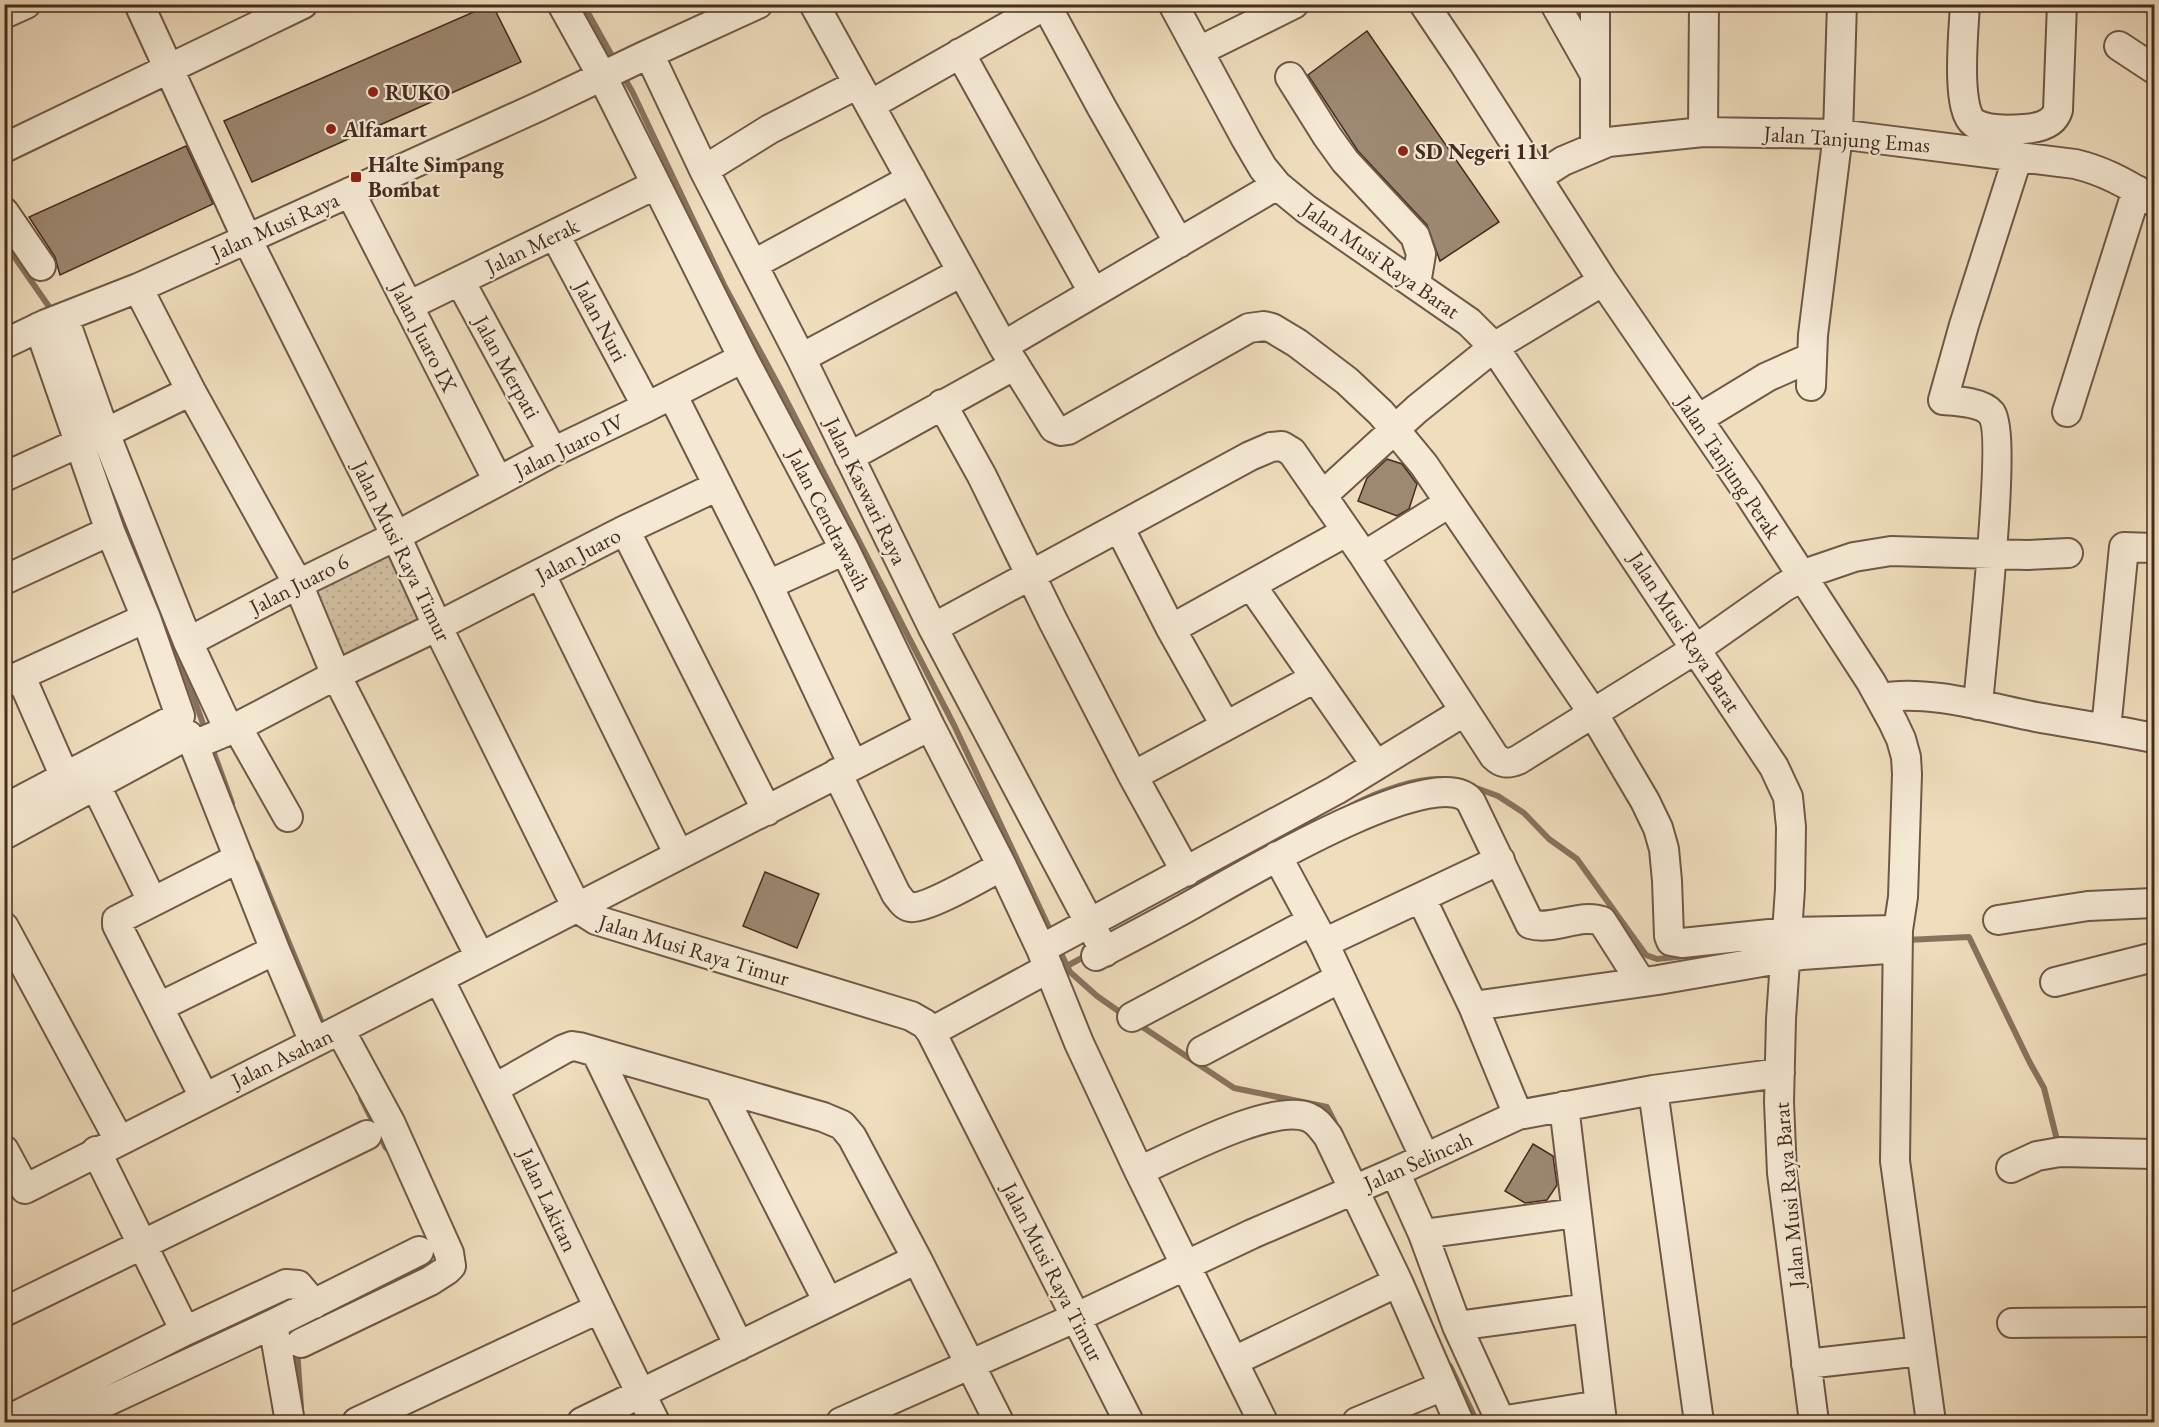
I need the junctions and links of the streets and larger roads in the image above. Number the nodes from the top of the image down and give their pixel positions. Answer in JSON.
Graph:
{"nodes":[{"id":1,"x":139,"y":4,"type":"edge"},
{"id":2,"x":303,"y":4,"type":"edge"},
{"id":3,"x":562,"y":4,"type":"edge"},
{"id":4,"x":758,"y":4,"type":"edge"},
{"id":5,"x":814,"y":4,"type":"edge"},
{"id":6,"x":1173,"y":4,"type":"edge"},
{"id":7,"x":1294,"y":4,"type":"edge"},
{"id":8,"x":1424,"y":4,"type":"edge"},
{"id":9,"x":1556,"y":4,"type":"edge"},
{"id":10,"x":1595,"y":4,"type":"edge"},
{"id":11,"x":1704,"y":4,"type":"edge"},
{"id":12,"x":1842,"y":4,"type":"edge"},
{"id":13,"x":1965,"y":4,"type":"edge"},
{"id":14,"x":2062,"y":4,"type":"edge"},
{"id":15,"x":1046,"y":5,"type":"edge"},
{"id":16,"x":2119,"y":46,"type":"dead end"},
{"id":17,"x":1199,"y":51,"type":"junction"},
{"id":18,"x":960,"y":53,"type":"junction"},
{"id":19,"x":645,"y":55,"type":"junction"},
{"id":20,"x":168,"y":69,"type":"junction"},
{"id":21,"x":2154,"y":69,"type":"edge"},
{"id":22,"x":605,"y":75,"type":"junction"},
{"id":23,"x":1290,"y":77,"type":"dead end"},
{"id":24,"x":1596,"y":77,"type":"junction"},
{"id":25,"x":864,"y":94,"type":"junction"},
{"id":26,"x":1703,"y":132,"type":"junction"},
{"id":27,"x":1838,"y":134,"type":"junction"},
{"id":28,"x":1595,"y":146,"type":"junction"},
{"id":29,"x":4,"y":148,"type":"edge"},
{"id":30,"x":2018,"y":156,"type":"junction"},
{"id":31,"x":704,"y":170,"type":"junction"},
{"id":32,"x":1538,"y":177,"type":"junction"},
{"id":33,"x":911,"y":179,"type":"junction"},
{"id":34,"x":655,"y":184,"type":"junction"},
{"id":35,"x":1277,"y":185,"type":"junction"},
{"id":36,"x":350,"y":192,"type":"junction"},
{"id":37,"x":2146,"y":196,"type":"edge"},
{"id":38,"x":4,"y":212,"type":"edge"},
{"id":39,"x":555,"y":235,"type":"junction"},
{"id":40,"x":247,"y":239,"type":"junction"},
{"id":41,"x":1179,"y":243,"type":"junction"},
{"id":42,"x":754,"y":264,"type":"junction"},
{"id":43,"x":41,"y":266,"type":"dead end"},
{"id":44,"x":962,"y":272,"type":"junction"},
{"id":45,"x":460,"y":281,"type":"junction"},
{"id":46,"x":1603,"y":281,"type":"junction"},
{"id":47,"x":1416,"y":284,"type":"junction"},
{"id":48,"x":138,"y":288,"type":"junction"},
{"id":49,"x":1093,"y":292,"type":"junction"},
{"id":50,"x":408,"y":306,"type":"junction"},
{"id":51,"x":52,"y":322,"type":"junction"},
{"id":52,"x":4,"y":344,"type":"edge"},
{"id":53,"x":1494,"y":347,"type":"junction"},
{"id":54,"x":1009,"y":355,"type":"junction"},
{"id":55,"x":743,"y":357,"type":"junction"},
{"id":56,"x":1812,"y":357,"type":"junction"},
{"id":57,"x":801,"y":358,"type":"junction"},
{"id":58,"x":1811,"y":386,"type":"dead end"},
{"id":59,"x":191,"y":390,"type":"junction"},
{"id":60,"x":660,"y":400,"type":"junction"},
{"id":61,"x":942,"y":404,"type":"junction"},
{"id":62,"x":2067,"y":412,"type":"dead end"},
{"id":63,"x":1698,"y":419,"type":"junction"},
{"id":64,"x":1396,"y":429,"type":"junction"},
{"id":65,"x":105,"y":433,"type":"junction"},
{"id":66,"x":79,"y":443,"type":"junction"},
{"id":67,"x":553,"y":452,"type":"junction"},
{"id":68,"x":849,"y":456,"type":"junction"},
{"id":69,"x":4,"y":477,"type":"edge"},
{"id":70,"x":498,"y":481,"type":"junction"},
{"id":71,"x":717,"y":486,"type":"junction"},
{"id":72,"x":1322,"y":496,"type":"junction"},
{"id":73,"x":1449,"y":503,"type":"junction"},
{"id":74,"x":1119,"y":526,"type":"junction"},
{"id":75,"x":625,"y":530,"type":"junction"},
{"id":76,"x":110,"y":531,"type":"junction"},
{"id":77,"x":1346,"y":532,"type":"junction"},
{"id":78,"x":396,"y":536,"type":"junction"},
{"id":79,"x":2154,"y":548,"type":"edge"},
{"id":80,"x":845,"y":550,"type":"junction"},
{"id":81,"x":1992,"y":553,"type":"junction"},
{"id":82,"x":2068,"y":553,"type":"dead end"},
{"id":83,"x":1364,"y":556,"type":"junction"},
{"id":84,"x":541,"y":575,"type":"junction"},
{"id":85,"x":1030,"y":575,"type":"junction"},
{"id":86,"x":1801,"y":576,"type":"junction"},
{"id":87,"x":4,"y":580,"type":"edge"},
{"id":88,"x":298,"y":584,"type":"junction"},
{"id":89,"x":768,"y":585,"type":"junction"},
{"id":90,"x":1251,"y":585,"type":"junction"},
{"id":91,"x":146,"y":618,"type":"junction"},
{"id":92,"x":438,"y":626,"type":"junction"},
{"id":93,"x":933,"y":628,"type":"junction"},
{"id":94,"x":1171,"y":629,"type":"junction"},
{"id":95,"x":196,"y":638,"type":"junction"},
{"id":96,"x":1695,"y":649,"type":"junction"},
{"id":97,"x":336,"y":675,"type":"junction"},
{"id":98,"x":1315,"y":678,"type":"junction"},
{"id":99,"x":13,"y":680,"type":"edge"},
{"id":100,"x":1881,"y":698,"type":"junction"},
{"id":101,"x":1978,"y":705,"type":"junction"},
{"id":102,"x":1464,"y":711,"type":"junction"},
{"id":103,"x":1593,"y":713,"type":"junction"},
{"id":104,"x":1225,"y":725,"type":"junction"},
{"id":105,"x":930,"y":726,"type":"junction"},
{"id":106,"x":2106,"y":729,"type":"junction"},
{"id":107,"x":202,"y":732,"type":"junction"},
{"id":108,"x":2154,"y":738,"type":"edge"},
{"id":109,"x":1376,"y":765,"type":"junction"},
{"id":110,"x":845,"y":769,"type":"junction"},
{"id":111,"x":1133,"y":776,"type":"junction"},
{"id":112,"x":65,"y":777,"type":"junction"},
{"id":113,"x":96,"y":786,"type":"junction"},
{"id":114,"x":4,"y":809,"type":"edge"},
{"id":115,"x":1338,"y":809,"type":"junction"},
{"id":116,"x":767,"y":811,"type":"junction"},
{"id":117,"x":288,"y":817,"type":"dead end"},
{"id":118,"x":4,"y":835,"type":"edge"},
{"id":119,"x":679,"y":855,"type":"junction"},
{"id":120,"x":1277,"y":856,"type":"junction"},
{"id":121,"x":239,"y":858,"type":"junction"},
{"id":122,"x":1500,"y":860,"type":"junction"},
{"id":123,"x":1002,"y":866,"type":"junction"},
{"id":124,"x":1185,"y":872,"type":"junction"},
{"id":125,"x":1421,"y":898,"type":"junction"},
{"id":126,"x":152,"y":901,"type":"junction"},
{"id":127,"x":2154,"y":903,"type":"edge"},
{"id":128,"x":580,"y":907,"type":"junction"},
{"id":129,"x":1998,"y":920,"type":"dead end"},
{"id":130,"x":4,"y":927,"type":"edge"},
{"id":131,"x":1318,"y":932,"type":"junction"},
{"id":132,"x":1899,"y":939,"type":"junction"},
{"id":133,"x":1098,"y":944,"type":"junction"},
{"id":134,"x":1786,"y":945,"type":"junction"},
{"id":135,"x":275,"y":950,"type":"junction"},
{"id":136,"x":1052,"y":950,"type":"junction"},
{"id":137,"x":480,"y":957,"type":"junction"},
{"id":138,"x":2154,"y":957,"type":"edge"},
{"id":139,"x":1340,"y":978,"type":"junction"},
{"id":140,"x":439,"y":979,"type":"junction"},
{"id":141,"x":1641,"y":982,"type":"junction"},
{"id":142,"x":2055,"y":982,"type":"dead end"},
{"id":143,"x":1473,"y":1006,"type":"junction"},
{"id":144,"x":159,"y":1007,"type":"junction"},
{"id":145,"x":1132,"y":1017,"type":"dead end"},
{"id":146,"x":931,"y":1032,"type":"junction"},
{"id":147,"x":327,"y":1036,"type":"junction"},
{"id":148,"x":1202,"y":1051,"type":"dead end"},
{"id":149,"x":596,"y":1052,"type":"junction"},
{"id":150,"x":1780,"y":1073,"type":"junction"},
{"id":151,"x":495,"y":1088,"type":"junction"},
{"id":152,"x":719,"y":1088,"type":"junction"},
{"id":153,"x":1653,"y":1090,"type":"junction"},
{"id":154,"x":204,"y":1097,"type":"junction"},
{"id":155,"x":1564,"y":1106,"type":"junction"},
{"id":156,"x":1518,"y":1115,"type":"junction"},
{"id":157,"x":368,"y":1135,"type":"dead end"},
{"id":158,"x":107,"y":1146,"type":"junction"},
{"id":159,"x":4,"y":1150,"type":"edge"},
{"id":160,"x":2154,"y":1154,"type":"edge"},
{"id":161,"x":1425,"y":1158,"type":"junction"},
{"id":162,"x":2011,"y":1168,"type":"dead end"},
{"id":163,"x":1139,"y":1172,"type":"junction"},
{"id":164,"x":1374,"y":1181,"type":"junction"},
{"id":165,"x":15,"y":1194,"type":"edge"},
{"id":166,"x":1576,"y":1213,"type":"junction"},
{"id":167,"x":1423,"y":1234,"type":"junction"},
{"id":168,"x":143,"y":1245,"type":"junction"},
{"id":169,"x":419,"y":1251,"type":"dead end"},
{"id":170,"x":917,"y":1259,"type":"junction"},
{"id":171,"x":1184,"y":1266,"type":"junction"},
{"id":172,"x":1398,"y":1282,"type":"junction"},
{"id":173,"x":828,"y":1302,"type":"junction"},
{"id":174,"x":314,"y":1304,"type":"junction"},
{"id":175,"x":1588,"y":1308,"type":"junction"},
{"id":176,"x":598,"y":1309,"type":"junction"},
{"id":177,"x":4,"y":1312,"type":"edge"},
{"id":178,"x":1077,"y":1317,"type":"junction"},
{"id":179,"x":2154,"y":1322,"type":"edge"},
{"id":180,"x":2012,"y":1323,"type":"dead end"},
{"id":181,"x":273,"y":1324,"type":"junction"},
{"id":182,"x":1457,"y":1326,"type":"junction"},
{"id":183,"x":185,"y":1331,"type":"junction"},
{"id":184,"x":301,"y":1343,"type":"dead end"},
{"id":185,"x":738,"y":1346,"type":"junction"},
{"id":186,"x":1921,"y":1351,"type":"junction"},
{"id":187,"x":1234,"y":1361,"type":"junction"},
{"id":188,"x":1806,"y":1364,"type":"junction"},
{"id":189,"x":970,"y":1366,"type":"junction"},
{"id":190,"x":1443,"y":1386,"type":"junction"},
{"id":191,"x":641,"y":1394,"type":"junction"},
{"id":192,"x":1601,"y":1414,"type":"edge"},
{"id":193,"x":286,"y":1421,"type":"edge"},
{"id":194,"x":4,"y":1422,"type":"edge"},
{"id":195,"x":63,"y":1422,"type":"edge"},
{"id":196,"x":357,"y":1422,"type":"edge"},
{"id":197,"x":582,"y":1422,"type":"edge"},
{"id":198,"x":655,"y":1422,"type":"edge"},
{"id":199,"x":841,"y":1422,"type":"edge"},
{"id":200,"x":999,"y":1422,"type":"edge"},
{"id":201,"x":1129,"y":1422,"type":"edge"},
{"id":202,"x":1263,"y":1422,"type":"edge"},
{"id":203,"x":1357,"y":1422,"type":"edge"},
{"id":204,"x":1459,"y":1422,"type":"edge"},
{"id":205,"x":1501,"y":1422,"type":"edge"},
{"id":206,"x":1699,"y":1422,"type":"edge"},
{"id":207,"x":1814,"y":1422,"type":"edge"},
{"id":208,"x":1931,"y":1422,"type":"edge"}],
"edges":[{"from":1,"to":20,"type":"street","name":"Jalan Musi Raya Timur"},
{"from":2,"to":20,"type":"street"},
{"from":3,"to":22,"type":"street","name":"Jalan Cendrawasih"},
{"from":4,"to":19,"type":"street","name":"Jalan Musi Raya"},
{"from":5,"to":25,"type":"street"},
{"from":6,"to":17,"type":"street","name":"Jalan Musi Raya Barat"},
{"from":7,"to":17,"type":"street"},
{"from":8,"to":32,"type":"street","name":"Jalan Tanjung Perak"},
{"from":9,"to":24,"type":"street"},
{"from":10,"to":24,"type":"street"},
{"from":11,"to":26,"type":"street"},
{"from":12,"to":27,"type":"street"},
{"from":13,"to":14,"type":"street"},
{"from":15,"to":18,"type":"street"},
{"from":15,"to":41,"type":"street"},
{"from":16,"to":21,"type":"street"},
{"from":17,"to":35,"type":"street","name":"Jalan Musi Raya Barat"},
{"from":18,"to":25,"type":"street"},
{"from":18,"to":49,"type":"street"},
{"from":19,"to":22,"type":"street","name":"Jalan Musi Raya"},
{"from":19,"to":31,"type":"street","name":"Jalan Kaswari Raya"},
{"from":20,"to":29,"type":"street"},
{"from":20,"to":40,"type":"street","name":"Jalan Musi Raya Timur"},
{"from":22,"to":34,"type":"street","name":"Jalan Cendrawasih"},
{"from":22,"to":36,"type":"street","name":"Jalan Musi Raya"},
{"from":23,"to":47,"type":"street"},
{"from":24,"to":28,"type":"street"},
{"from":25,"to":31,"type":"street"},
{"from":25,"to":33,"type":"street"},
{"from":26,"to":27,"type":"street","name":"Jalan Tanjung Emas"},
{"from":26,"to":28,"type":"street","name":"Jalan Tanjung Emas"},
{"from":27,"to":30,"type":"street","name":"Jalan Tanjung Emas"},
{"from":27,"to":56,"type":"street"},
{"from":28,"to":32,"type":"street","name":"Jalan Tanjung Emas"},
{"from":30,"to":37,"type":"street","name":"Jalan Tanjung Emas"},
{"from":30,"to":81,"type":"street"},
{"from":31,"to":42,"type":"street","name":"Jalan Kaswari Raya"},
{"from":32,"to":46,"type":"street","name":"Jalan Tanjung Perak"},
{"from":33,"to":42,"type":"street"},
{"from":33,"to":44,"type":"street"},
{"from":34,"to":39,"type":"street","name":"Jalan Merak"},
{"from":34,"to":55,"type":"street","name":"Jalan Cendrawasih"},
{"from":35,"to":41,"type":"street"},
{"from":35,"to":47,"type":"street","name":"Jalan Musi Raya Barat"},
{"from":36,"to":40,"type":"street","name":"Jalan Musi Raya"},
{"from":36,"to":50,"type":"street","name":"Jalan Juaro IX"},
{"from":37,"to":62,"type":"street"},
{"from":38,"to":43,"type":"street"},
{"from":39,"to":45,"type":"street","name":"Jalan Merak"},
{"from":39,"to":60,"type":"street","name":"Jalan Nuri"},
{"from":40,"to":48,"type":"street","name":"Jalan Musi Raya"},
{"from":40,"to":78,"type":"street","name":"Jalan Musi Raya Timur"},
{"from":41,"to":49,"type":"street"},
{"from":42,"to":57,"type":"street","name":"Jalan Kaswari Raya"},
{"from":44,"to":54,"type":"street"},
{"from":44,"to":57,"type":"street"},
{"from":45,"to":50,"type":"street","name":"Jalan Merak"},
{"from":45,"to":67,"type":"street","name":"Jalan Merpati"},
{"from":46,"to":53,"type":"street"},
{"from":46,"to":63,"type":"street","name":"Jalan Tanjung Perak"},
{"from":47,"to":53,"type":"street","name":"Jalan Musi Raya Barat"},
{"from":48,"to":51,"type":"street","name":"Jalan Musi Raya"},
{"from":48,"to":59,"type":"street"},
{"from":49,"to":54,"type":"street"},
{"from":50,"to":70,"type":"street","name":"Jalan Juaro IX"},
{"from":51,"to":52,"type":"street","name":"Jalan Musi Raya"},
{"from":51,"to":65,"type":"street"},
{"from":51,"to":66,"type":"street"},
{"from":53,"to":64,"type":"street"},
{"from":53,"to":96,"type":"street","name":"Jalan Musi Raya Barat"},
{"from":54,"to":61,"type":"street"},
{"from":54,"to":64,"type":"street"},
{"from":55,"to":60,"type":"street","name":"Jalan Juaro IV"},
{"from":55,"to":80,"type":"street","name":"Jalan Cendrawasih"},
{"from":56,"to":58,"type":"street"},
{"from":56,"to":63,"type":"street"},
{"from":57,"to":68,"type":"street","name":"Jalan Kaswari Raya"},
{"from":59,"to":65,"type":"street"},
{"from":59,"to":88,"type":"street"},
{"from":60,"to":67,"type":"street","name":"Jalan Juaro IV"},
{"from":60,"to":71,"type":"street","name":"Jalan Nuri"},
{"from":61,"to":68,"type":"street"},
{"from":61,"to":85,"type":"street"},
{"from":63,"to":86,"type":"street","name":"Jalan Tanjung Perak"},
{"from":64,"to":72,"type":"street"},
{"from":64,"to":73,"type":"street"},
{"from":65,"to":95,"type":"street"},
{"from":66,"to":69,"type":"street"},
{"from":66,"to":76,"type":"street"},
{"from":67,"to":70,"type":"street","name":"Jalan Juaro IV"},
{"from":68,"to":93,"type":"street","name":"Jalan Kaswari Raya"},
{"from":70,"to":78,"type":"street","name":"Jalan Juaro IV"},
{"from":71,"to":75,"type":"street","name":"Jalan Juaro"},
{"from":71,"to":89,"type":"street","name":"Jalan Nuri"},
{"from":72,"to":74,"type":"street"},
{"from":72,"to":77,"type":"street"},
{"from":73,"to":83,"type":"street"},
{"from":73,"to":103,"type":"street"},
{"from":74,"to":85,"type":"street"},
{"from":74,"to":94,"type":"street"},
{"from":75,"to":84,"type":"street","name":"Jalan Juaro"},
{"from":75,"to":116,"type":"street"},
{"from":76,"to":87,"type":"street"},
{"from":76,"to":91,"type":"street"},
{"from":77,"to":83,"type":"street"},
{"from":77,"to":90,"type":"street"},
{"from":78,"to":88,"type":"street","name":"Jalan Juaro 6"},
{"from":78,"to":92,"type":"street","name":"Jalan Musi Raya Timur"},
{"from":79,"to":106,"type":"street"},
{"from":80,"to":89,"type":"street"},
{"from":80,"to":105,"type":"street","name":"Jalan Cendrawasih"},
{"from":81,"to":82,"type":"street"},
{"from":81,"to":86,"type":"street"},
{"from":81,"to":101,"type":"street"},
{"from":83,"to":102,"type":"street"},
{"from":84,"to":92,"type":"street","name":"Jalan Juaro"},
{"from":84,"to":119,"type":"street"},
{"from":85,"to":93,"type":"street"},
{"from":85,"to":111,"type":"street"},
{"from":86,"to":96,"type":"street"},
{"from":86,"to":100,"type":"street","name":"Jalan Tanjung Perak"},
{"from":88,"to":95,"type":"street","name":"Jalan Juaro 6"},
{"from":88,"to":97,"type":"street"},
{"from":89,"to":110,"type":"street","name":"Jalan Nuri"},
{"from":90,"to":94,"type":"street"},
{"from":90,"to":98,"type":"street"},
{"from":91,"to":99,"type":"street"},
{"from":91,"to":107,"type":"street"},
{"from":92,"to":97,"type":"street","name":"Jalan Juaro"},
{"from":92,"to":128,"type":"street","name":"Jalan Musi Raya Timur"},
{"from":93,"to":133,"type":"street","name":"Jalan Kaswari Raya"},
{"from":94,"to":104,"type":"street"},
{"from":95,"to":107,"type":"street"},
{"from":96,"to":103,"type":"street"},
{"from":96,"to":134,"type":"street","name":"Jalan Musi Raya Barat"},
{"from":97,"to":107,"type":"street","name":"Jalan Juaro"},
{"from":97,"to":137,"type":"street"},
{"from":98,"to":104,"type":"street"},
{"from":98,"to":109,"type":"street"},
{"from":99,"to":112,"type":"street"},
{"from":100,"to":101,"type":"street"},
{"from":100,"to":132,"type":"street","name":"Jalan Tanjung Perak"},
{"from":101,"to":106,"type":"street"},
{"from":102,"to":103,"type":"street"},
{"from":102,"to":109,"type":"street"},
{"from":103,"to":134,"type":"street"},
{"from":104,"to":111,"type":"street"},
{"from":105,"to":110,"type":"street","name":"Jalan Asahan"},
{"from":105,"to":123,"type":"street","name":"Jalan Cendrawasih"},
{"from":106,"to":108,"type":"street"},
{"from":107,"to":112,"type":"street"},
{"from":107,"to":113,"type":"street"},
{"from":107,"to":117,"type":"street"},
{"from":107,"to":121,"type":"street"},
{"from":109,"to":115,"type":"street"},
{"from":110,"to":116,"type":"street","name":"Jalan Asahan"},
{"from":110,"to":123,"type":"street","name":"Jalan Nuri"},
{"from":111,"to":124,"type":"street"},
{"from":112,"to":114,"type":"street"},
{"from":113,"to":118,"type":"street"},
{"from":113,"to":126,"type":"street"},
{"from":115,"to":120,"type":"street"},
{"from":115,"to":122,"type":"street"},
{"from":115,"to":124,"type":"street"},
{"from":116,"to":119,"type":"street","name":"Jalan Asahan"},
{"from":119,"to":128,"type":"street","name":"Jalan Asahan"},
{"from":120,"to":131,"type":"street"},
{"from":120,"to":133,"type":"street"},
{"from":121,"to":126,"type":"street"},
{"from":121,"to":135,"type":"street"},
{"from":122,"to":125,"type":"street"},
{"from":122,"to":141,"type":"street"},
{"from":123,"to":136,"type":"street","name":"Jalan Cendrawasih"},
{"from":124,"to":133,"type":"street"},
{"from":125,"to":131,"type":"street"},
{"from":125,"to":143,"type":"street"},
{"from":126,"to":144,"type":"street"},
{"from":127,"to":129,"type":"street"},
{"from":128,"to":137,"type":"street","name":"Jalan Asahan"},
{"from":128,"to":146,"type":"street","name":"Jalan Musi Raya Timur"},
{"from":130,"to":158,"type":"street"},
{"from":131,"to":139,"type":"street"},
{"from":131,"to":145,"type":"street"},
{"from":132,"to":134,"type":"street"},
{"from":132,"to":186,"type":"street","name":"Jalan Tanjung Perak"},
{"from":133,"to":136,"type":"street"},
{"from":134,"to":141,"type":"street"},
{"from":134,"to":150,"type":"street","name":"Jalan Musi Raya Barat"},
{"from":135,"to":144,"type":"street"},
{"from":135,"to":147,"type":"street"},
{"from":136,"to":146,"type":"street"},
{"from":136,"to":163,"type":"street","name":"Jalan Cendrawasih"},
{"from":137,"to":140,"type":"street","name":"Jalan Asahan"},
{"from":138,"to":142,"type":"street"},
{"from":139,"to":148,"type":"street"},
{"from":139,"to":161,"type":"street"},
{"from":140,"to":147,"type":"street","name":"Jalan Asahan"},
{"from":140,"to":151,"type":"street","name":"Jalan Lakitan"},
{"from":141,"to":143,"type":"street"},
{"from":143,"to":156,"type":"street"},
{"from":144,"to":154,"type":"street"},
{"from":146,"to":178,"type":"street","name":"Jalan Musi Raya Timur"},
{"from":147,"to":154,"type":"street","name":"Jalan Asahan"},
{"from":147,"to":184,"type":"street"},
{"from":149,"to":151,"type":"street"},
{"from":149,"to":152,"type":"street"},
{"from":149,"to":185,"type":"street"},
{"from":150,"to":153,"type":"street","name":"Jalan Selincah"},
{"from":150,"to":188,"type":"street","name":"Jalan Musi Raya Barat"},
{"from":151,"to":176,"type":"street","name":"Jalan Lakitan"},
{"from":152,"to":170,"type":"street"},
{"from":152,"to":173,"type":"street"},
{"from":153,"to":155,"type":"street","name":"Jalan Selincah"},
{"from":153,"to":206,"type":"street"},
{"from":154,"to":158,"type":"street","name":"Jalan Asahan"},
{"from":155,"to":156,"type":"street","name":"Jalan Selincah"},
{"from":155,"to":166,"type":"street"},
{"from":156,"to":161,"type":"street","name":"Jalan Selincah"},
{"from":157,"to":168,"type":"street"},
{"from":158,"to":165,"type":"street","name":"Jalan Asahan"},
{"from":158,"to":168,"type":"street"},
{"from":159,"to":165,"type":"street","name":"Jalan Asahan"},
{"from":160,"to":162,"type":"street"},
{"from":161,"to":164,"type":"street","name":"Jalan Selincah"},
{"from":163,"to":164,"type":"street"},
{"from":163,"to":171,"type":"street","name":"Jalan Cendrawasih"},
{"from":164,"to":167,"type":"street"},
{"from":164,"to":171,"type":"street","name":"Jalan Selincah"},
{"from":164,"to":172,"type":"street"},
{"from":166,"to":167,"type":"street"},
{"from":166,"to":175,"type":"street"},
{"from":167,"to":182,"type":"street"},
{"from":168,"to":177,"type":"street"},
{"from":168,"to":183,"type":"street"},
{"from":169,"to":174,"type":"street"},
{"from":170,"to":173,"type":"street"},
{"from":170,"to":189,"type":"street"},
{"from":171,"to":178,"type":"street","name":"Jalan Selincah"},
{"from":171,"to":187,"type":"street","name":"Jalan Cendrawasih"},
{"from":172,"to":187,"type":"street"},
{"from":172,"to":190,"type":"street"},
{"from":173,"to":185,"type":"street"},
{"from":174,"to":181,"type":"street"},
{"from":174,"to":183,"type":"street"},
{"from":175,"to":182,"type":"street"},
{"from":175,"to":192,"type":"street"},
{"from":176,"to":191,"type":"street","name":"Jalan Lakitan"},
{"from":176,"to":196,"type":"street"},
{"from":178,"to":189,"type":"street"},
{"from":178,"to":201,"type":"street","name":"Jalan Musi Raya Timur"},
{"from":179,"to":180,"type":"street"},
{"from":181,"to":193,"type":"street"},
{"from":181,"to":195,"type":"street"},
{"from":182,"to":205,"type":"street"},
{"from":183,"to":194,"type":"street"},
{"from":185,"to":191,"type":"street"},
{"from":186,"to":188,"type":"street"},
{"from":186,"to":208,"type":"street","name":"Jalan Tanjung Perak"},
{"from":187,"to":202,"type":"street","name":"Jalan Cendrawasih"},
{"from":188,"to":207,"type":"street","name":"Jalan Musi Raya Barat"},
{"from":189,"to":199,"type":"street"},
{"from":189,"to":200,"type":"street"},
{"from":190,"to":203,"type":"street"},
{"from":190,"to":204,"type":"street"},
{"from":191,"to":197,"type":"street"},
{"from":191,"to":198,"type":"street","name":"Jalan Lakitan"},
{"from":192,"to":205,"type":"street"}]}
